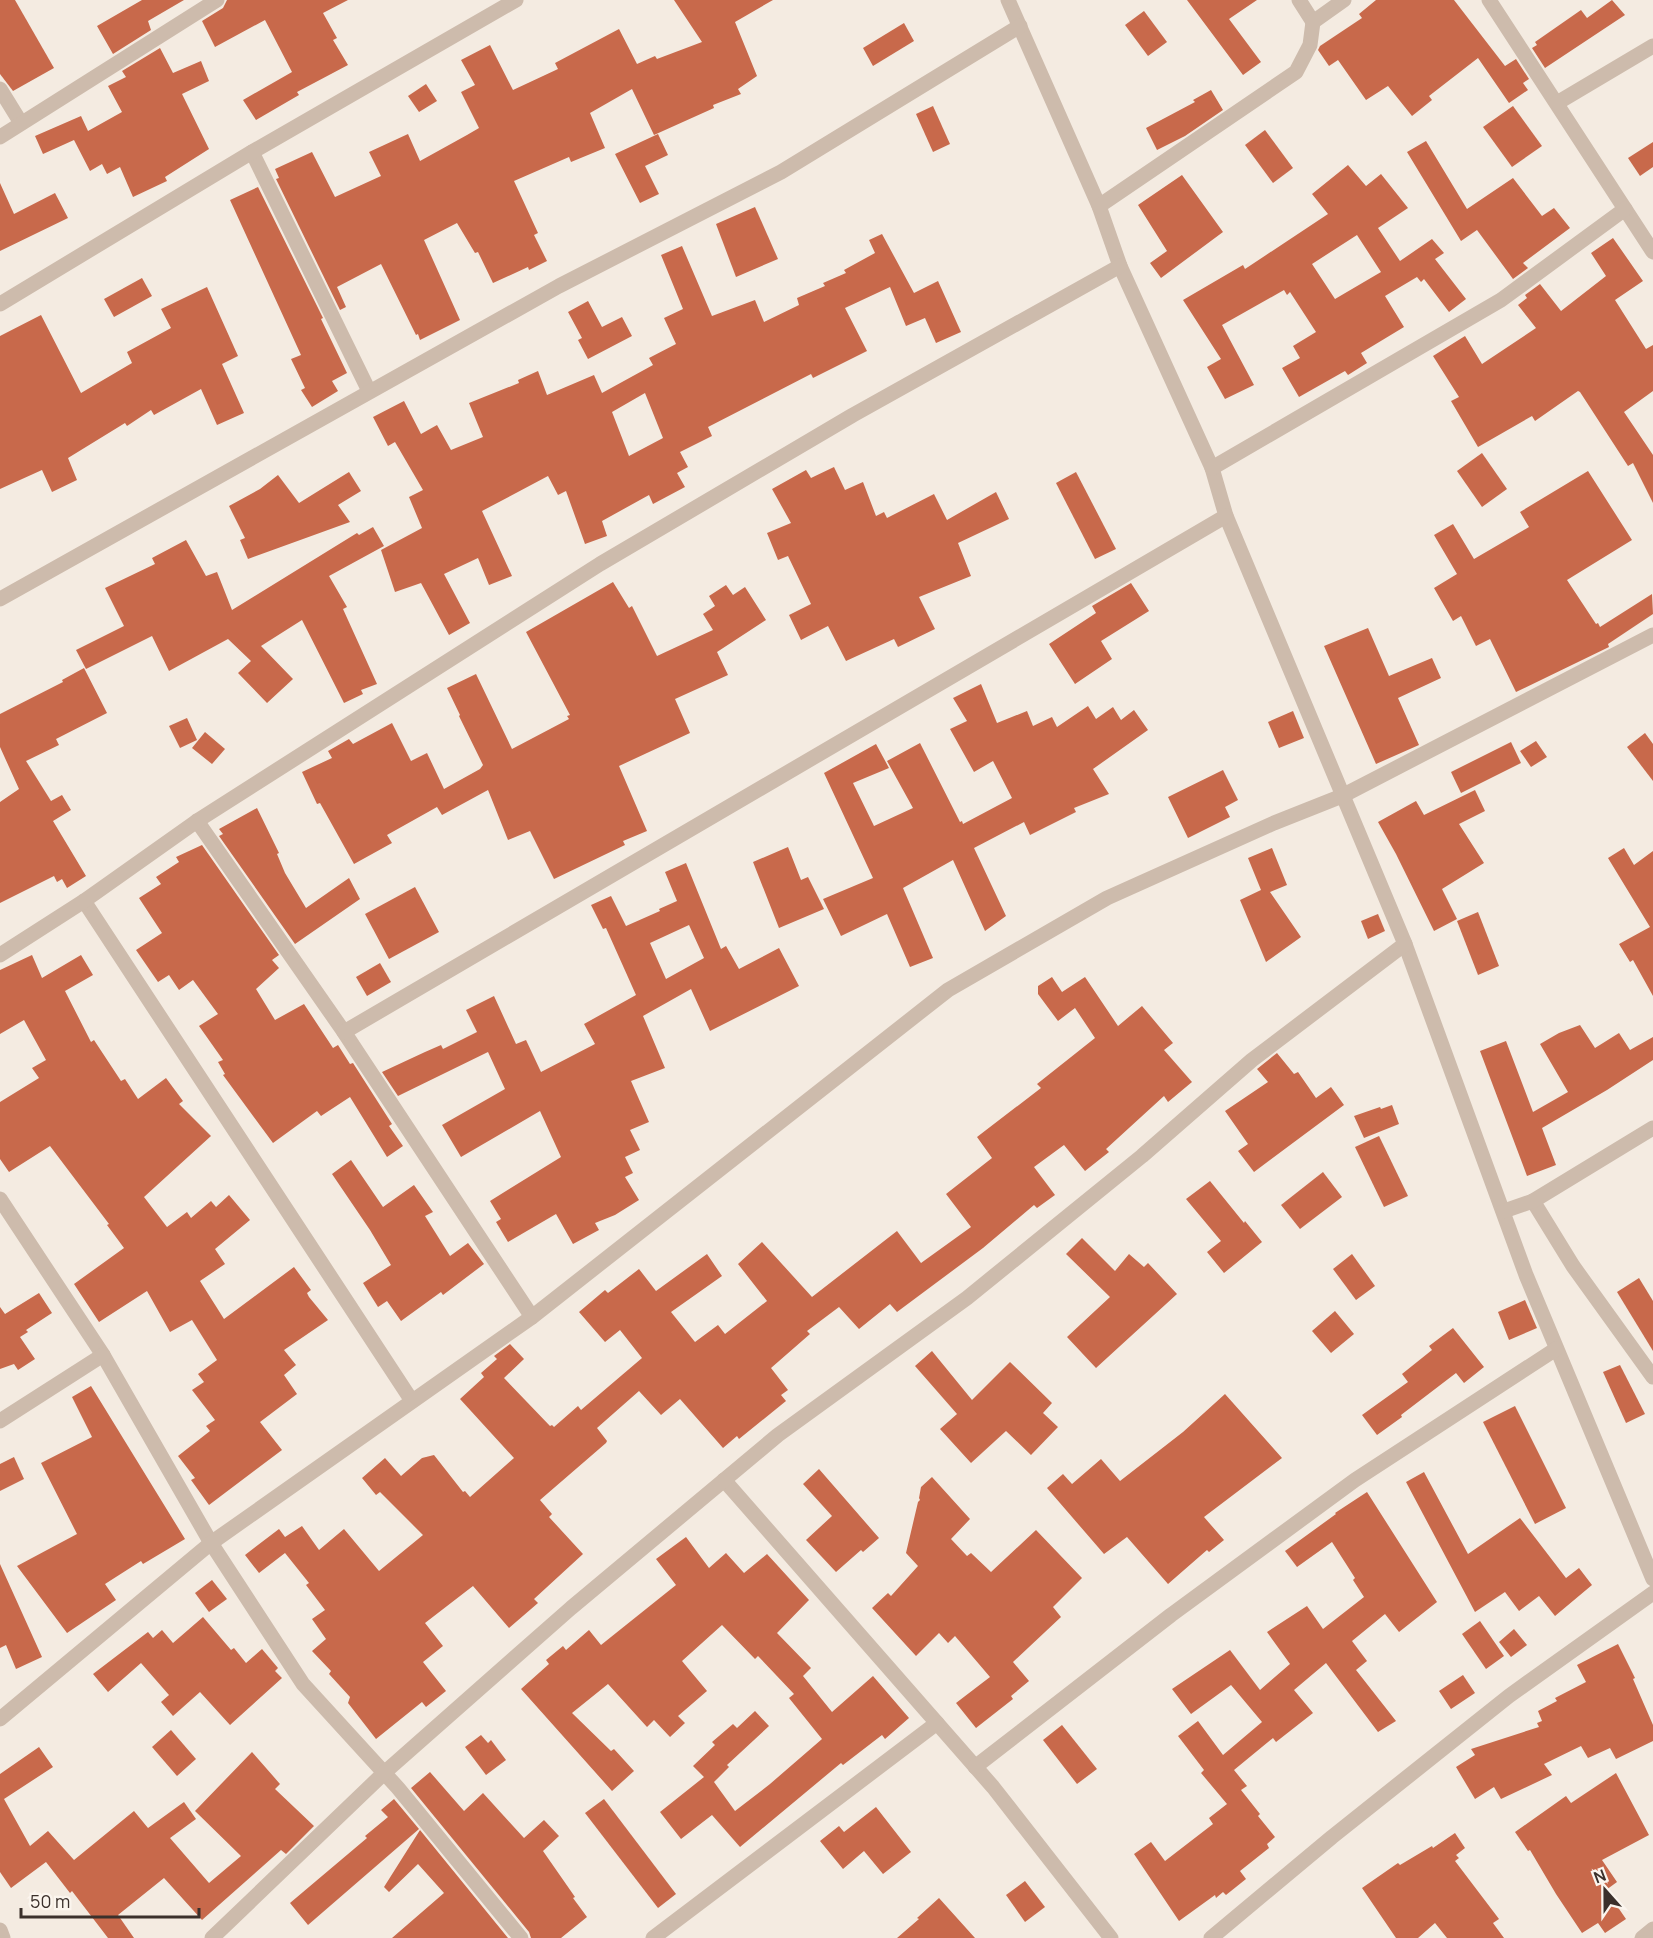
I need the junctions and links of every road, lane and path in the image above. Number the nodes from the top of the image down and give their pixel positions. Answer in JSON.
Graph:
{"nodes":[{"id":1,"x":217,"y":0,"type":"edge"},
{"id":2,"x":516,"y":0,"type":"edge"},
{"id":3,"x":1008,"y":0,"type":"edge"},
{"id":4,"x":1299,"y":0,"type":"edge"},
{"id":5,"x":1344,"y":0,"type":"edge"},
{"id":6,"x":1489,"y":0,"type":"edge"},
{"id":7,"x":1313,"y":21,"type":"junction"},
{"id":8,"x":1020,"y":26,"type":"junction"},
{"id":9,"x":1653,"y":46,"type":"edge"},
{"id":10,"x":0,"y":89,"type":"edge"},
{"id":11,"x":1557,"y":103,"type":"junction"},
{"id":12,"x":21,"y":123,"type":"junction"},
{"id":13,"x":0,"y":137,"type":"edge"},
{"id":14,"x":252,"y":152,"type":"junction"},
{"id":15,"x":1099,"y":206,"type":"junction"},
{"id":16,"x":1625,"y":209,"type":"junction"},
{"id":17,"x":1653,"y":252,"type":"edge"},
{"id":18,"x":1120,"y":266,"type":"junction"},
{"id":19,"x":0,"y":304,"type":"edge"},
{"id":20,"x":369,"y":391,"type":"junction"},
{"id":21,"x":1212,"y":468,"type":"junction"},
{"id":22,"x":1226,"y":516,"type":"junction"},
{"id":23,"x":0,"y":599,"type":"edge"},
{"id":24,"x":1653,"y":635,"type":"edge"},
{"id":25,"x":1342,"y":796,"type":"junction"},
{"id":26,"x":197,"y":821,"type":"junction"},
{"id":27,"x":84,"y":901,"type":"junction"},
{"id":28,"x":1405,"y":944,"type":"junction"},
{"id":29,"x":0,"y":955,"type":"edge"},
{"id":30,"x":344,"y":1032,"type":"junction"},
{"id":31,"x":1653,"y":1128,"type":"edge"},
{"id":32,"x":0,"y":1199,"type":"edge"},
{"id":33,"x":1533,"y":1201,"type":"junction"},
{"id":34,"x":1504,"y":1211,"type":"junction"},
{"id":35,"x":532,"y":1317,"type":"junction"},
{"id":36,"x":1556,"y":1349,"type":"junction"},
{"id":37,"x":103,"y":1355,"type":"junction"},
{"id":38,"x":1653,"y":1377,"type":"edge"},
{"id":39,"x":412,"y":1401,"type":"junction"},
{"id":40,"x":0,"y":1421,"type":"edge"},
{"id":41,"x":724,"y":1480,"type":"junction"},
{"id":42,"x":211,"y":1543,"type":"junction"},
{"id":43,"x":1653,"y":1579,"type":"edge"},
{"id":44,"x":1653,"y":1593,"type":"edge"},
{"id":45,"x":0,"y":1719,"type":"edge"},
{"id":46,"x":937,"y":1723,"type":"junction"},
{"id":47,"x":975,"y":1767,"type":"junction"},
{"id":48,"x":384,"y":1773,"type":"junction"},
{"id":49,"x":1653,"y":1929,"type":"edge"},
{"id":50,"x":0,"y":1930,"type":"edge"},
{"id":51,"x":3,"y":1938,"type":"edge"},
{"id":52,"x":212,"y":1938,"type":"edge"},
{"id":53,"x":521,"y":1938,"type":"edge"},
{"id":54,"x":653,"y":1938,"type":"edge"},
{"id":55,"x":1111,"y":1938,"type":"edge"},
{"id":56,"x":1211,"y":1938,"type":"edge"},
{"id":57,"x":1642,"y":1938,"type":"edge"}],
"edges":[{"from":1,"to":12,"type":"street"},
{"from":2,"to":14,"type":"street"},
{"from":3,"to":8,"type":"street"},
{"from":4,"to":7,"type":"street"},
{"from":5,"to":7,"type":"street"},
{"from":6,"to":11,"type":"street"},
{"from":7,"to":15,"type":"street"},
{"from":8,"to":15,"type":"street"},
{"from":8,"to":20,"type":"street"},
{"from":9,"to":11,"type":"street"},
{"from":10,"to":12,"type":"street"},
{"from":11,"to":16,"type":"street"},
{"from":12,"to":13,"type":"street"},
{"from":14,"to":19,"type":"street"},
{"from":14,"to":20,"type":"street"},
{"from":15,"to":18,"type":"street"},
{"from":16,"to":17,"type":"street"},
{"from":16,"to":21,"type":"street"},
{"from":18,"to":21,"type":"street"},
{"from":18,"to":26,"type":"street"},
{"from":20,"to":23,"type":"street"},
{"from":21,"to":22,"type":"street"},
{"from":22,"to":25,"type":"street"},
{"from":22,"to":30,"type":"street"},
{"from":24,"to":25,"type":"street"},
{"from":25,"to":28,"type":"street"},
{"from":25,"to":35,"type":"street"},
{"from":26,"to":27,"type":"street"},
{"from":26,"to":30,"type":"street"},
{"from":27,"to":29,"type":"street"},
{"from":27,"to":39,"type":"street"},
{"from":28,"to":34,"type":"street"},
{"from":28,"to":41,"type":"street"},
{"from":30,"to":35,"type":"street"},
{"from":31,"to":33,"type":"street"},
{"from":32,"to":37,"type":"street"},
{"from":33,"to":34,"type":"street"},
{"from":33,"to":38,"type":"street"},
{"from":34,"to":36,"type":"street"},
{"from":35,"to":39,"type":"street"},
{"from":36,"to":43,"type":"street"},
{"from":36,"to":47,"type":"street"},
{"from":37,"to":40,"type":"street"},
{"from":37,"to":42,"type":"street"},
{"from":39,"to":42,"type":"street"},
{"from":41,"to":46,"type":"street"},
{"from":41,"to":48,"type":"street"},
{"from":42,"to":45,"type":"street"},
{"from":42,"to":48,"type":"street"},
{"from":44,"to":56,"type":"street"},
{"from":46,"to":47,"type":"street"},
{"from":46,"to":54,"type":"street"},
{"from":47,"to":55,"type":"street"},
{"from":48,"to":52,"type":"street"},
{"from":48,"to":53,"type":"street"},
{"from":49,"to":57,"type":"street"},
{"from":50,"to":51,"type":"street"}]}
